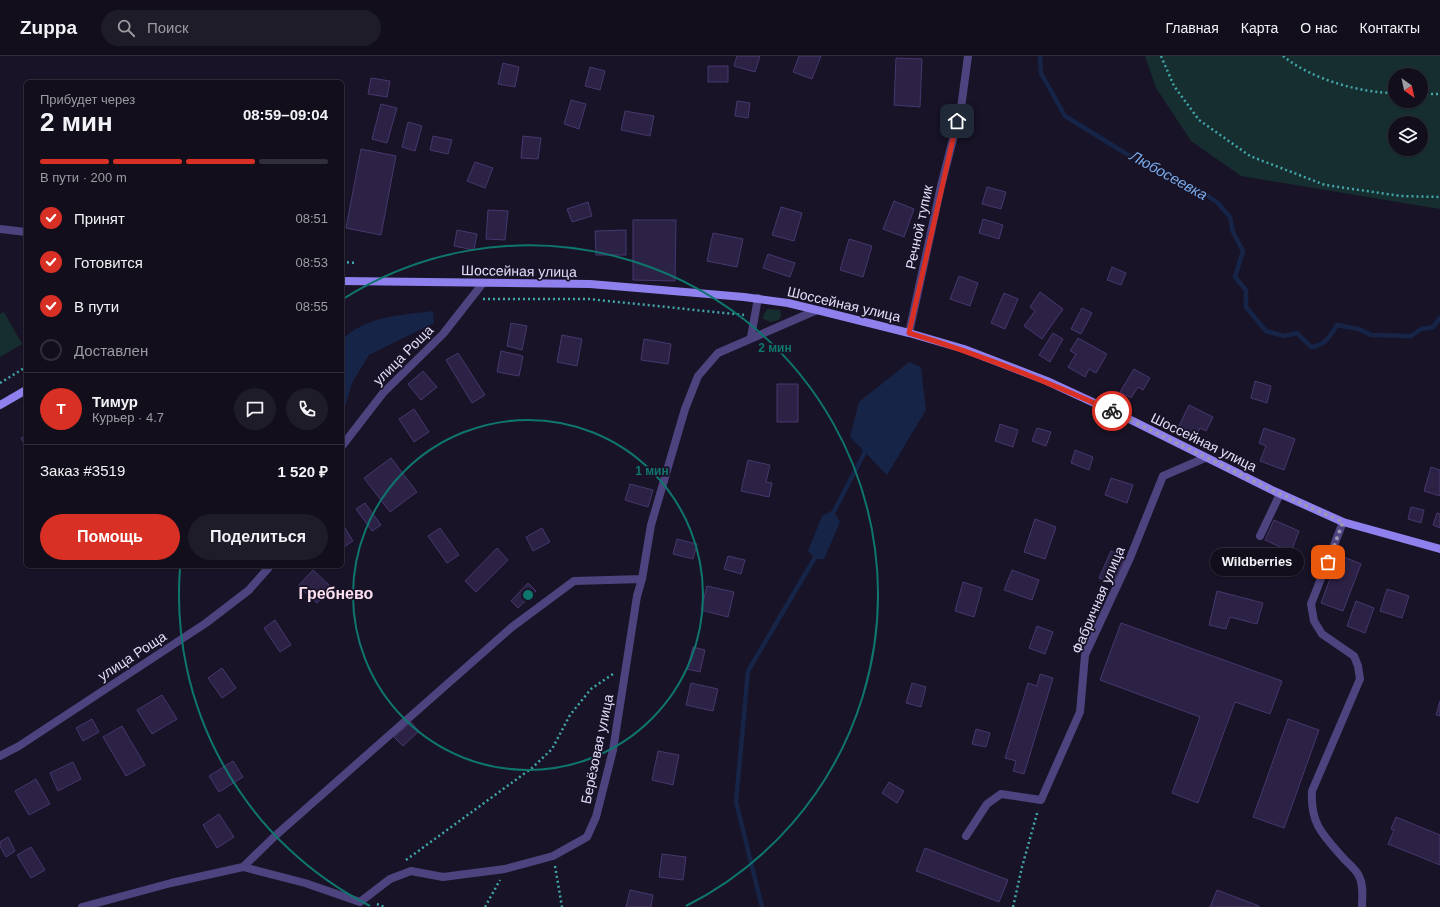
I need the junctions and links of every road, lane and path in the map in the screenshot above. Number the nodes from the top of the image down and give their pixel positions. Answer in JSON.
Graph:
{"nodes":[{"id":1,"x":968,"y":56,"type":"edge"},
{"id":2,"x":1161,"y":56,"type":"edge"},
{"id":3,"x":1283,"y":56,"type":"edge"},
{"id":4,"x":1388,"y":93,"type":"edge"},
{"id":5,"x":1428,"y":94,"type":"edge"},
{"id":6,"x":1440,"y":94,"type":"edge"},
{"id":7,"x":1440,"y":197,"type":"edge"},
{"id":8,"x":0,"y":229,"type":"edge"},
{"id":9,"x":24,"y":232,"type":"edge"},
{"id":10,"x":344,"y":262,"type":"edge"},
{"id":11,"x":356,"y":263,"type":"dead end"},
{"id":12,"x":344,"y":281,"type":"edge"},
{"id":13,"x":483,"y":283,"type":"junction"},
{"id":14,"x":758,"y":298,"type":"junction"},
{"id":15,"x":471,"y":299,"type":"junction"},
{"id":16,"x":817,"y":310,"type":"junction"},
{"id":17,"x":754,"y":316,"type":"junction"},
{"id":18,"x":909,"y":333,"type":"junction"},
{"id":19,"x":751,"y":337,"type":"junction"},
{"id":20,"x":24,"y":368,"type":"edge"},
{"id":21,"x":0,"y":384,"type":"edge"},
{"id":22,"x":24,"y":391,"type":"edge"},
{"id":23,"x":0,"y":405,"type":"edge"},
{"id":24,"x":344,"y":443,"type":"edge"},
{"id":25,"x":1204,"y":458,"type":"junction"},
{"id":26,"x":1280,"y":494,"type":"junction"},
{"id":27,"x":1343,"y":522,"type":"junction"},
{"id":28,"x":1260,"y":536,"type":"dead end"},
{"id":29,"x":1440,"y":549,"type":"edge"},
{"id":30,"x":268,"y":568,"type":"edge"},
{"id":31,"x":642,"y":579,"type":"junction"},
{"id":32,"x":626,"y":665,"type":"junction"},
{"id":33,"x":0,"y":756,"type":"edge"},
{"id":34,"x":1041,"y":800,"type":"junction"},
{"id":35,"x":966,"y":836,"type":"dead end"},
{"id":36,"x":553,"y":856,"type":"junction"},
{"id":37,"x":404,"y":862,"type":"dead end"},
{"id":38,"x":243,"y":867,"type":"junction"},
{"id":39,"x":505,"y":869,"type":"junction"},
{"id":40,"x":82,"y":907,"type":"edge"},
{"id":41,"x":485,"y":907,"type":"edge"},
{"id":42,"x":562,"y":907,"type":"edge"},
{"id":43,"x":1013,"y":907,"type":"edge"},
{"id":44,"x":1362,"y":907,"type":"edge"}],
"edges":[{"from":1,"to":18,"type":"street","name":"Речной тупик"},
{"from":2,"to":7,"type":"path"},
{"from":3,"to":4,"type":"path"},
{"from":5,"to":6,"type":"path"},
{"from":8,"to":9,"type":"street"},
{"from":10,"to":11,"type":"path"},
{"from":12,"to":13,"type":"street","name":"Шоссейная улица"},
{"from":13,"to":14,"type":"street","name":"Шоссейная улица"},
{"from":13,"to":15,"type":"street","name":"улица Роща"},
{"from":14,"to":16,"type":"street","name":"Шоссейная улица"},
{"from":14,"to":17,"type":"street"},
{"from":15,"to":17,"type":"path"},
{"from":15,"to":24,"type":"street","name":"улица Роща"},
{"from":16,"to":18,"type":"street","name":"Шоссейная улица"},
{"from":16,"to":19,"type":"street","name":"Берёзовая улица"},
{"from":17,"to":19,"type":"street"},
{"from":18,"to":25,"type":"street","name":"Шоссейная улица"},
{"from":19,"to":31,"type":"street","name":"Берёзовая улица"},
{"from":20,"to":21,"type":"path"},
{"from":22,"to":23,"type":"street"},
{"from":25,"to":26,"type":"street","name":"Шоссейная улица"},
{"from":25,"to":34,"type":"street","name":"Фабричная улица"},
{"from":26,"to":27,"type":"street","name":"Шоссейная улица"},
{"from":26,"to":28,"type":"street"},
{"from":27,"to":29,"type":"street","name":"Шоссейная улица"},
{"from":27,"to":44,"type":"street"},
{"from":30,"to":33,"type":"street","name":"улица Роща"},
{"from":31,"to":32,"type":"street","name":"Берёзовая улица"},
{"from":31,"to":38,"type":"street"},
{"from":32,"to":36,"type":"street","name":"Берёзовая улица"},
{"from":32,"to":37,"type":"path"},
{"from":34,"to":35,"type":"street"},
{"from":34,"to":43,"type":"path"},
{"from":36,"to":39,"type":"street","name":"Берёзовая улица"},
{"from":36,"to":42,"type":"path"},
{"from":38,"to":39,"type":"street","name":"Берёзовая улица"},
{"from":38,"to":40,"type":"street"},
{"from":39,"to":41,"type":"path"}]}
